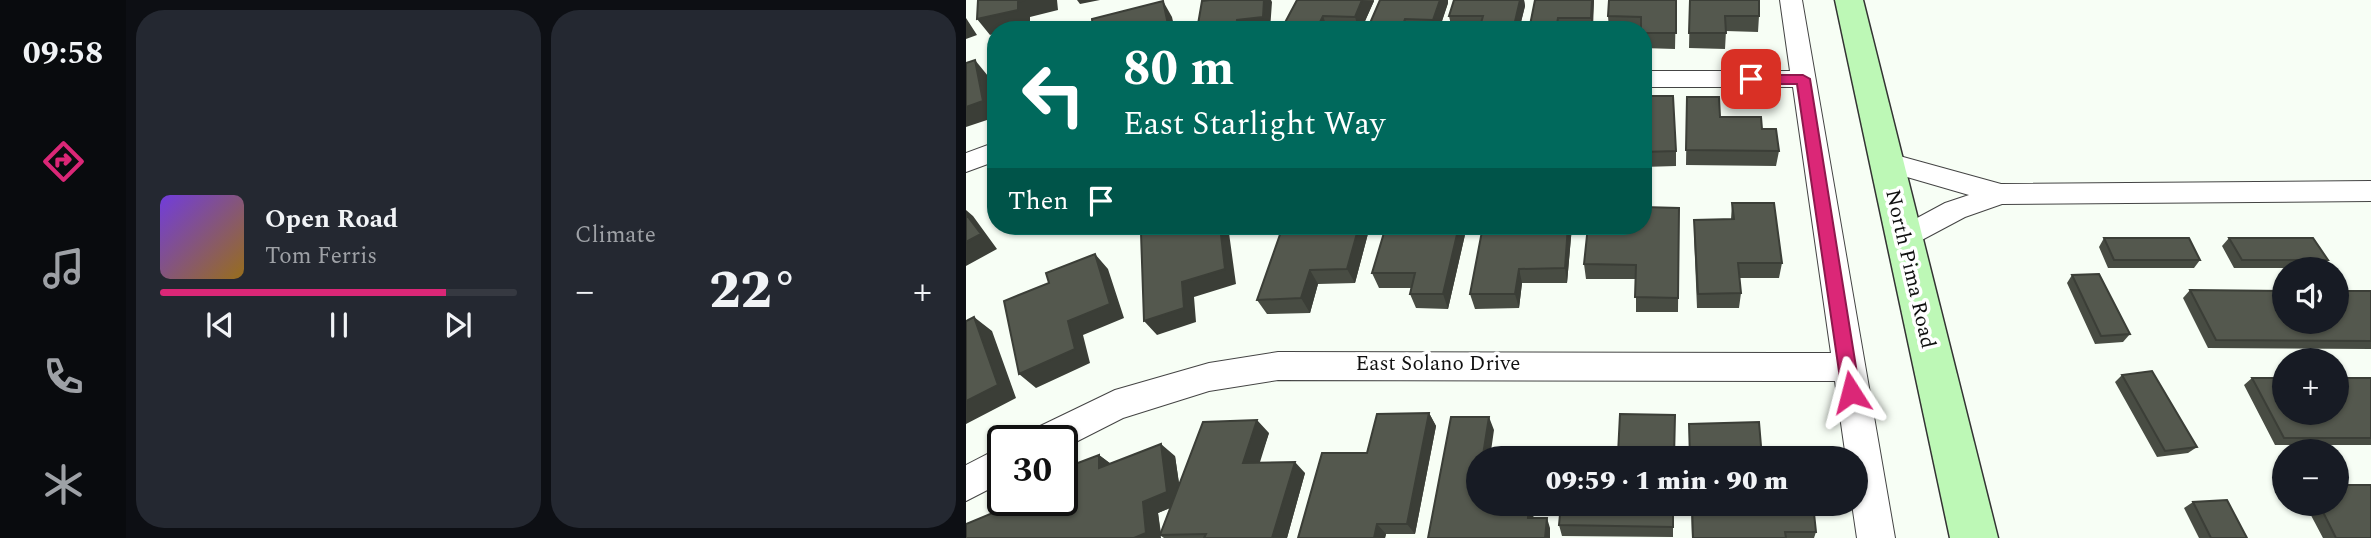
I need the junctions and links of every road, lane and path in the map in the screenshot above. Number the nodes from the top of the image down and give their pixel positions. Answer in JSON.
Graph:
{"nodes":[{"id":1,"x":1791,"y":0,"type":"edge"},
{"id":2,"x":1849,"y":0,"type":"edge"},
{"id":3,"x":1652,"y":79,"type":"edge"},
{"id":4,"x":1803,"y":79,"type":"junction"},
{"id":5,"x":987,"y":155,"type":"edge"},
{"id":6,"x":1885,"y":160,"type":"junction"},
{"id":7,"x":966,"y":163,"type":"edge"},
{"id":8,"x":2371,"y":191,"type":"edge"},
{"id":9,"x":2001,"y":194,"type":"junction"},
{"id":10,"x":1903,"y":239,"type":"junction"},
{"id":11,"x":1847,"y":367,"type":"junction"},
{"id":12,"x":1076,"y":425,"type":"edge"},
{"id":13,"x":987,"y":472,"type":"edge"},
{"id":14,"x":966,"y":484,"type":"edge"},
{"id":15,"x":1876,"y":538,"type":"edge"},
{"id":16,"x":1974,"y":538,"type":"edge"}],
"edges":[{"from":1,"to":4,"type":"street"},
{"from":2,"to":6,"type":"main road","name":"North Pima Road"},
{"from":3,"to":4,"type":"street"},
{"from":4,"to":11,"type":"street"},
{"from":5,"to":7,"type":"street"},
{"from":6,"to":9,"type":"street"},
{"from":6,"to":10,"type":"main road","name":"North Pima Road"},
{"from":8,"to":9,"type":"street"},
{"from":9,"to":10,"type":"street"},
{"from":10,"to":16,"type":"main road","name":"North Pima Road"},
{"from":11,"to":12,"type":"street","name":"East Solano Drive"},
{"from":11,"to":15,"type":"street"},
{"from":13,"to":14,"type":"street"}]}
